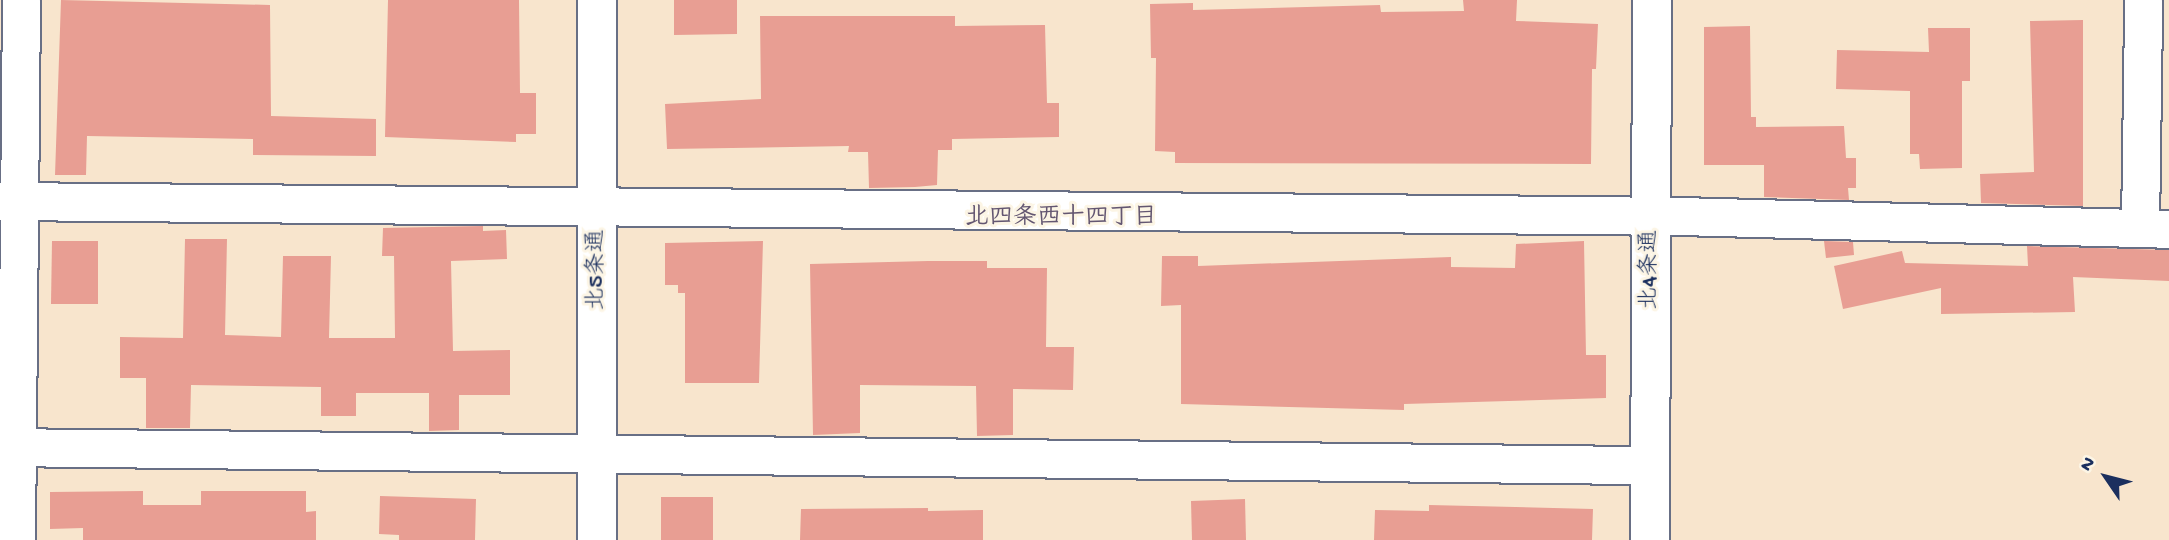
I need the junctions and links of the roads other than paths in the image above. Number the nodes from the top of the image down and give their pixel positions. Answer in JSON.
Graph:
{"nodes":[{"id":1,"x":21,"y":0,"type":"edge"},
{"id":2,"x":597,"y":0,"type":"edge"},
{"id":3,"x":1652,"y":0,"type":"edge"},
{"id":4,"x":2143,"y":0,"type":"edge"},
{"id":5,"x":11,"y":201,"type":"edge"},
{"id":6,"x":598,"y":205,"type":"junction"},
{"id":7,"x":1651,"y":216,"type":"junction"},
{"id":8,"x":2154,"y":229,"type":"edge"},
{"id":9,"x":8,"y":447,"type":"edge"},
{"id":10,"x":596,"y":454,"type":"junction"},
{"id":11,"x":1650,"y":465,"type":"junction"},
{"id":12,"x":16,"y":540,"type":"edge"},
{"id":13,"x":597,"y":540,"type":"edge"},
{"id":14,"x":1650,"y":540,"type":"edge"}],
"edges":[{"from":1,"to":5,"type":"street"},
{"from":2,"to":6,"type":"street","name":"北5条通"},
{"from":3,"to":7,"type":"street","name":"北4条通"},
{"from":4,"to":8,"type":"street"},
{"from":5,"to":6,"type":"street"},
{"from":5,"to":9,"type":"street"},
{"from":6,"to":7,"type":"street"},
{"from":6,"to":10,"type":"street","name":"北5条通"},
{"from":7,"to":8,"type":"street"},
{"from":7,"to":11,"type":"street","name":"北4条通"},
{"from":9,"to":10,"type":"street"},
{"from":9,"to":12,"type":"street"},
{"from":10,"to":11,"type":"street"},
{"from":10,"to":13,"type":"street","name":"北5条通"},
{"from":11,"to":14,"type":"street","name":"北4条通"}]}
